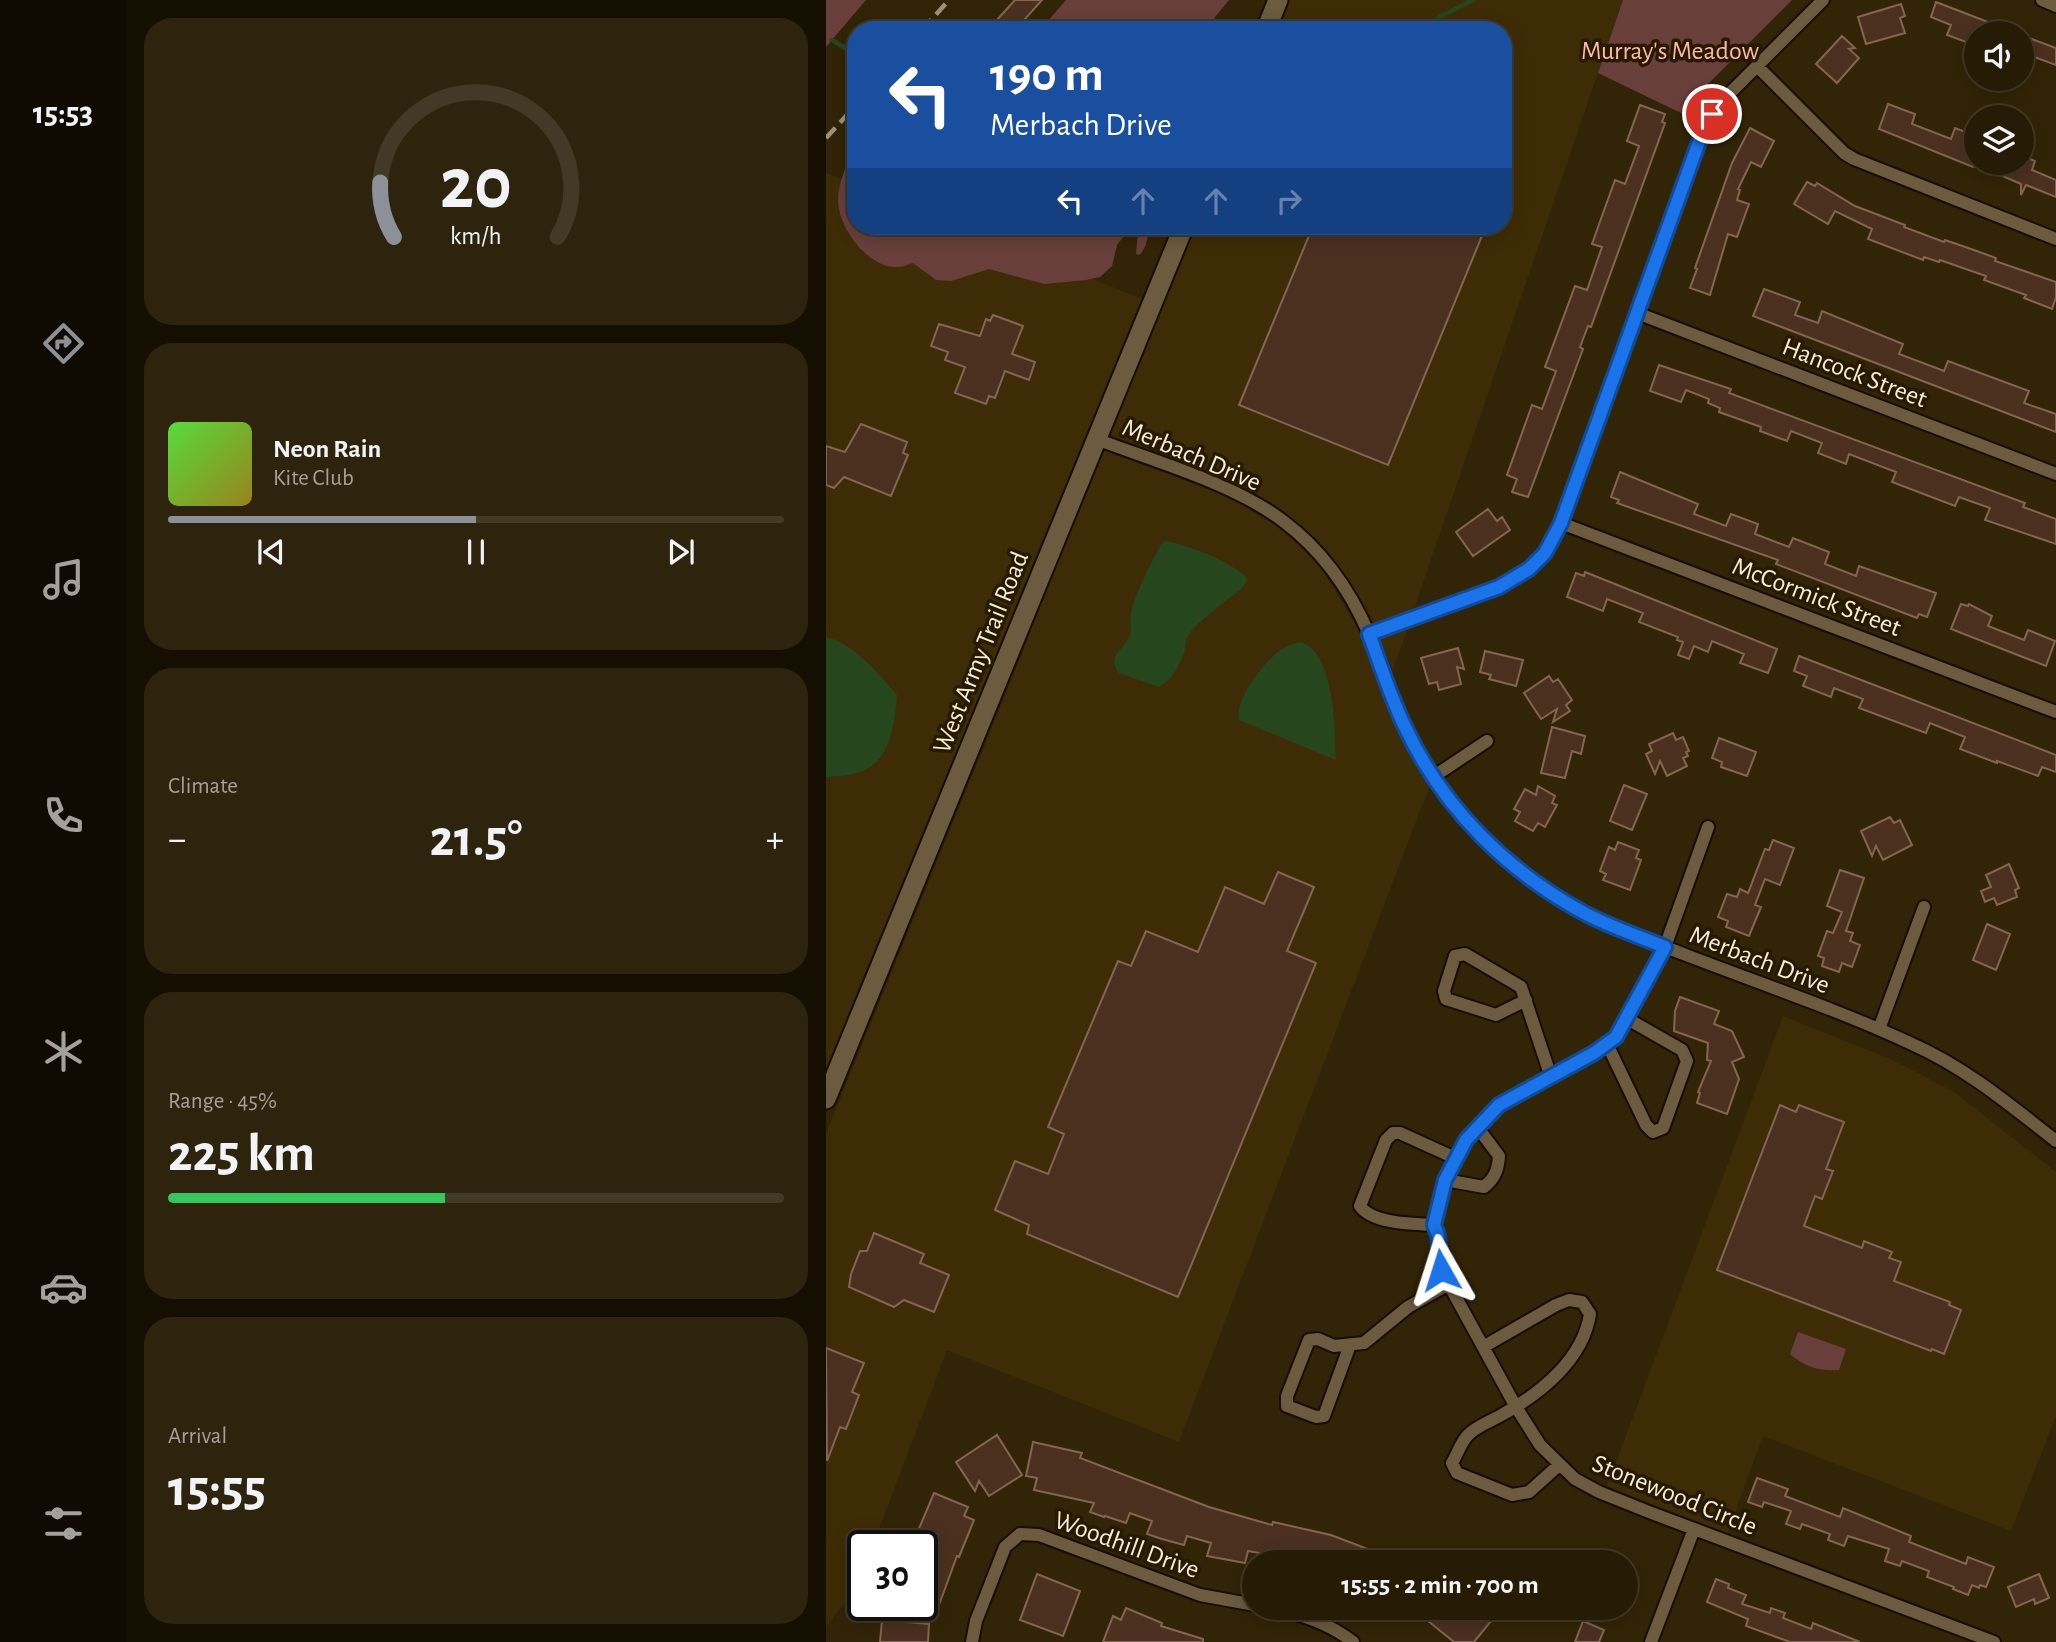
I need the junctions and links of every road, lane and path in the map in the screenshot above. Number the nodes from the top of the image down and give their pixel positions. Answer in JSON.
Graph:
{"nodes":[{"id":1,"x":1278,"y":0,"type":"edge"},
{"id":2,"x":1823,"y":0,"type":"edge"},
{"id":3,"x":2042,"y":0,"type":"edge"},
{"id":4,"x":2056,"y":6,"type":"edge"},
{"id":5,"x":1270,"y":21,"type":"edge"},
{"id":6,"x":1758,"y":67,"type":"junction"},
{"id":7,"x":1180,"y":235,"type":"edge"},
{"id":8,"x":2056,"y":239,"type":"edge"},
{"id":9,"x":1637,"y":313,"type":"junction"},
{"id":10,"x":1096,"y":439,"type":"junction"},
{"id":11,"x":2056,"y":474,"type":"edge"},
{"id":12,"x":1561,"y":523,"type":"junction"},
{"id":13,"x":1369,"y":634,"type":"junction"},
{"id":14,"x":2056,"y":712,"type":"edge"},
{"id":15,"x":1488,"y":741,"type":"dead end"},
{"id":16,"x":1433,"y":778,"type":"junction"},
{"id":17,"x":1708,"y":827,"type":"dead end"},
{"id":18,"x":1924,"y":907,"type":"dead end"},
{"id":19,"x":1665,"y":947,"type":"junction"},
{"id":20,"x":1527,"y":1000,"type":"junction"},
{"id":21,"x":1626,"y":1018,"type":"junction"},
{"id":22,"x":1879,"y":1029,"type":"junction"},
{"id":23,"x":1607,"y":1044,"type":"junction"},
{"id":24,"x":1551,"y":1077,"type":"junction"},
{"id":25,"x":826,"y":1099,"type":"edge"},
{"id":26,"x":1478,"y":1128,"type":"junction"},
{"id":27,"x":2056,"y":1141,"type":"edge"},
{"id":28,"x":1455,"y":1158,"type":"junction"},
{"id":29,"x":1445,"y":1180,"type":"junction"},
{"id":30,"x":1434,"y":1225,"type":"junction"},
{"id":31,"x":1449,"y":1284,"type":"junction"},
{"id":32,"x":1350,"y":1345,"type":"junction"},
{"id":33,"x":1483,"y":1347,"type":"junction"},
{"id":34,"x":1516,"y":1407,"type":"junction"},
{"id":35,"x":1559,"y":1465,"type":"junction"},
{"id":36,"x":1694,"y":1529,"type":"junction"},
{"id":37,"x":1242,"y":1603,"type":"edge"},
{"id":38,"x":1314,"y":1620,"type":"edge"},
{"id":39,"x":972,"y":1642,"type":"edge"},
{"id":40,"x":1353,"y":1642,"type":"edge"},
{"id":41,"x":1651,"y":1642,"type":"edge"},
{"id":42,"x":1994,"y":1642,"type":"edge"}],
"edges":[{"from":1,"to":5,"type":"main road"},
{"from":2,"to":6,"type":"street"},
{"from":3,"to":4,"type":"street"},
{"from":6,"to":8,"type":"street"},
{"from":6,"to":9,"type":"street"},
{"from":7,"to":10,"type":"main road","name":"West Army Trail Road"},
{"from":9,"to":11,"type":"street","name":"Hancock Street"},
{"from":9,"to":12,"type":"street"},
{"from":10,"to":13,"type":"street","name":"Merbach Drive"},
{"from":10,"to":25,"type":"main road","name":"West Army Trail Road"},
{"from":12,"to":13,"type":"street"},
{"from":12,"to":14,"type":"street","name":"McCormick Street"},
{"from":13,"to":16,"type":"street","name":"Merbach Drive"},
{"from":15,"to":16,"type":"street"},
{"from":16,"to":19,"type":"street","name":"Merbach Drive"},
{"from":17,"to":19,"type":"street","name":"Stonewood Circle"},
{"from":18,"to":22,"type":"street"},
{"from":19,"to":21,"type":"street","name":"Stonewood Circle"},
{"from":19,"to":22,"type":"street","name":"Merbach Drive"},
{"from":20,"to":20,"type":"street"},
{"from":20,"to":24,"type":"street"},
{"from":21,"to":23,"type":"street","name":"Stonewood Circle"},
{"from":21,"to":23,"type":"street"},
{"from":22,"to":27,"type":"street","name":"Merbach Drive"},
{"from":23,"to":24,"type":"street","name":"Stonewood Circle"},
{"from":24,"to":26,"type":"street","name":"Stonewood Circle"},
{"from":26,"to":28,"type":"street","name":"Stonewood Circle"},
{"from":26,"to":29,"type":"street"},
{"from":28,"to":29,"type":"street","name":"Stonewood Circle"},
{"from":28,"to":30,"type":"street"},
{"from":29,"to":30,"type":"street","name":"Stonewood Circle"},
{"from":30,"to":31,"type":"street","name":"Stonewood Circle"},
{"from":31,"to":32,"type":"street"},
{"from":31,"to":33,"type":"street","name":"Stonewood Circle"},
{"from":32,"to":32,"type":"street"},
{"from":33,"to":34,"type":"street","name":"Stonewood Circle"},
{"from":33,"to":34,"type":"street"},
{"from":34,"to":35,"type":"street","name":"Stonewood Circle"},
{"from":34,"to":35,"type":"street"},
{"from":35,"to":36,"type":"street","name":"Stonewood Circle"},
{"from":36,"to":41,"type":"street"},
{"from":36,"to":42,"type":"street","name":"Stonewood Circle"},
{"from":37,"to":39,"type":"street","name":"Woodhill Drive"},
{"from":38,"to":40,"type":"street"}]}
